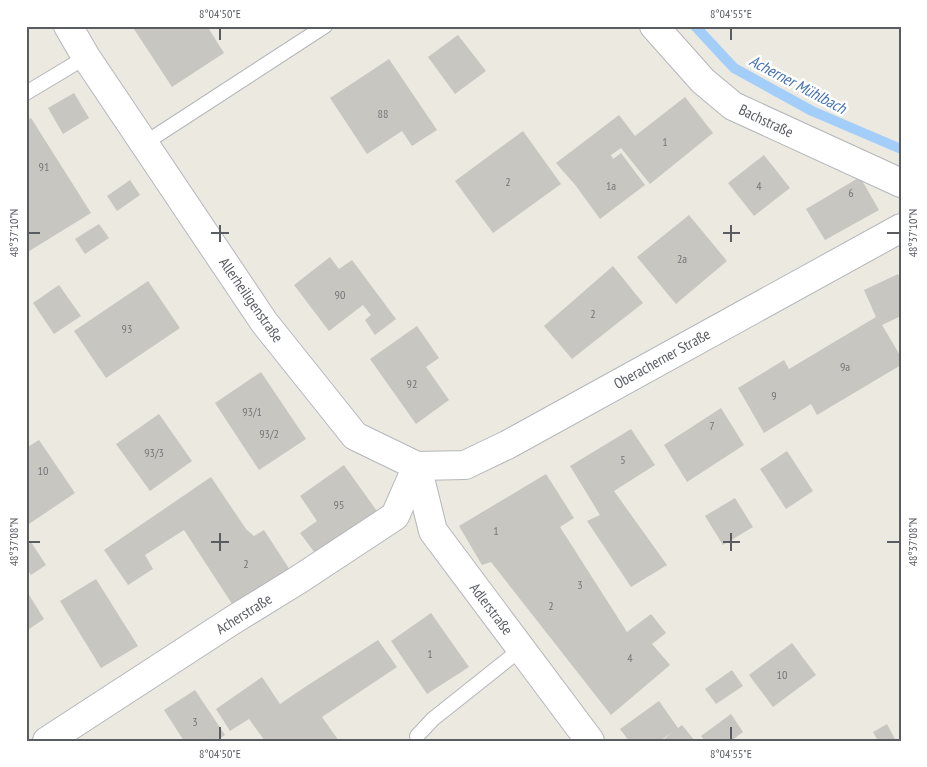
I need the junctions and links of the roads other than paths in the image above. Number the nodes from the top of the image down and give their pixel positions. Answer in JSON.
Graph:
{"nodes":[{"id":1,"x":68,"y":26,"type":"edge"},
{"id":2,"x":325,"y":26,"type":"edge"},
{"id":3,"x":654,"y":26,"type":"edge"},
{"id":4,"x":86,"y":57,"type":"junction"},
{"id":5,"x":26,"y":93,"type":"edge"},
{"id":6,"x":145,"y":143,"type":"junction"},
{"id":7,"x":901,"y":183,"type":"edge"},
{"id":8,"x":901,"y":228,"type":"edge"},
{"id":9,"x":417,"y":466,"type":"junction"},
{"id":10,"x":521,"y":649,"type":"junction"},
{"id":11,"x":417,"y":736,"type":"dead end"},
{"id":12,"x":47,"y":741,"type":"edge"},
{"id":13,"x":590,"y":741,"type":"edge"}],
"edges":[{"from":1,"to":4,"type":"street","name":"Allerheiligenstraße"},
{"from":2,"to":6,"type":"lane"},
{"from":3,"to":7,"type":"street","name":"Bachstraße"},
{"from":4,"to":5,"type":"lane"},
{"from":4,"to":6,"type":"street","name":"Allerheiligenstraße"},
{"from":6,"to":9,"type":"street","name":"Allerheiligenstraße"},
{"from":8,"to":9,"type":"street","name":"Oberacherner Straße"},
{"from":9,"to":10,"type":"street","name":"Adlerstraße"},
{"from":9,"to":12,"type":"street","name":"Acherstraße"},
{"from":10,"to":11,"type":"lane"},
{"from":10,"to":13,"type":"street","name":"Adlerstraße"}]}
